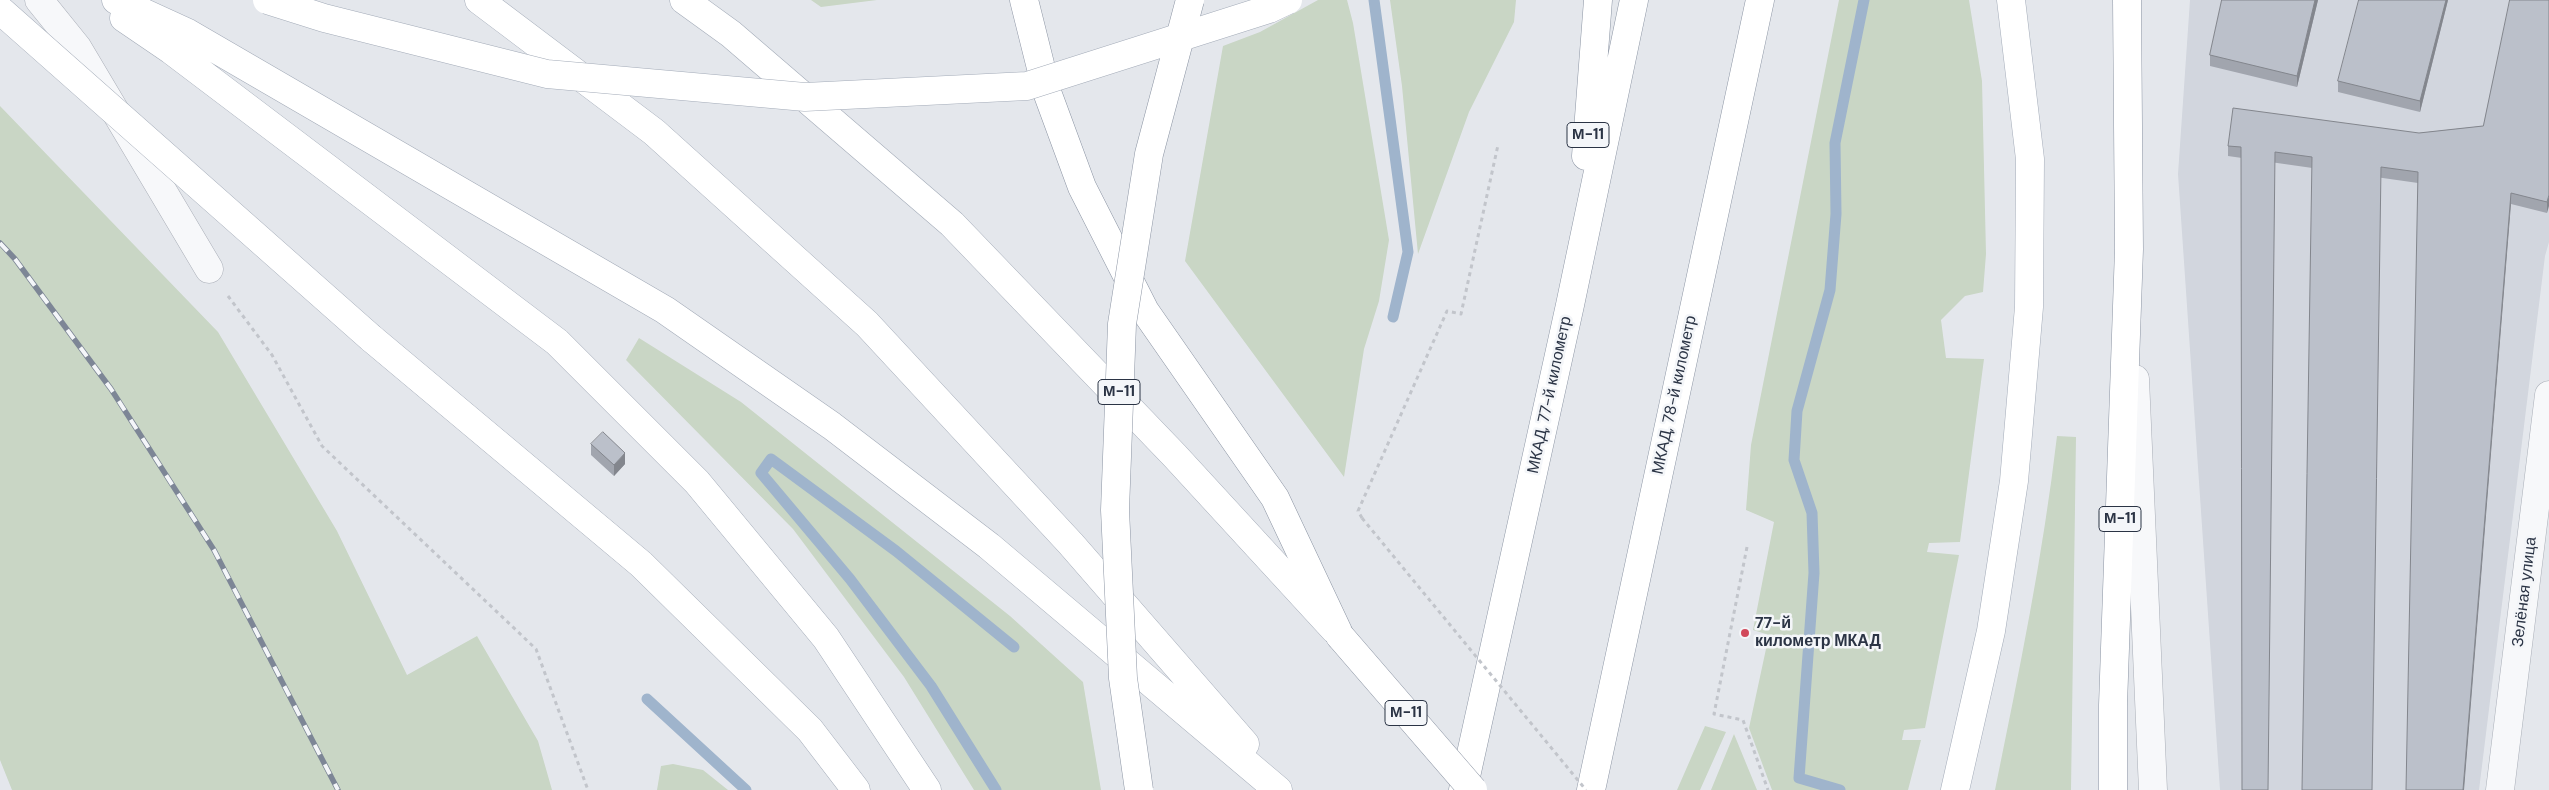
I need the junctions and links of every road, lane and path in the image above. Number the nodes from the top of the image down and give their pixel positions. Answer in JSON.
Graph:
{"nodes":[{"id":1,"x":40,"y":0,"type":"edge"},
{"id":2,"x":98,"y":0,"type":"edge"},
{"id":3,"x":116,"y":0,"type":"edge"},
{"id":4,"x":267,"y":0,"type":"edge"},
{"id":5,"x":479,"y":0,"type":"edge"},
{"id":6,"x":684,"y":0,"type":"edge"},
{"id":7,"x":1024,"y":0,"type":"edge"},
{"id":8,"x":1190,"y":0,"type":"edge"},
{"id":9,"x":1288,"y":0,"type":"edge"},
{"id":10,"x":1598,"y":0,"type":"edge"},
{"id":11,"x":1634,"y":0,"type":"edge"},
{"id":12,"x":1760,"y":0,"type":"edge"},
{"id":13,"x":2011,"y":0,"type":"edge"},
{"id":14,"x":2127,"y":0,"type":"edge"},
{"id":15,"x":0,"y":10,"type":"edge"},
{"id":16,"x":1498,"y":145,"type":"dead end"},
{"id":17,"x":2129,"y":249,"type":"junction"},
{"id":18,"x":209,"y":269,"type":"joint"},
{"id":19,"x":1577,"y":270,"type":"junction"},
{"id":20,"x":2549,"y":395,"type":"edge"},
{"id":21,"x":1748,"y":547,"type":"dead end"},
{"id":22,"x":1340,"y":636,"type":"junction"},
{"id":23,"x":588,"y":790,"type":"edge"},
{"id":24,"x":856,"y":790,"type":"edge"},
{"id":25,"x":927,"y":790,"type":"edge"},
{"id":26,"x":1139,"y":790,"type":"edge"},
{"id":27,"x":1278,"y":790,"type":"edge"},
{"id":28,"x":1285,"y":790,"type":"edge"},
{"id":29,"x":1463,"y":790,"type":"edge"},
{"id":30,"x":1473,"y":790,"type":"edge"},
{"id":31,"x":1586,"y":790,"type":"edge"},
{"id":32,"x":1591,"y":790,"type":"edge"},
{"id":33,"x":1768,"y":790,"type":"edge"},
{"id":34,"x":1955,"y":790,"type":"edge"},
{"id":35,"x":2113,"y":790,"type":"edge"},
{"id":36,"x":2153,"y":790,"type":"edge"},
{"id":37,"x":2500,"y":790,"type":"edge"}],
"edges":[{"from":1,"to":18,"type":"street"},
{"from":2,"to":25,"type":"main road"},
{"from":3,"to":27,"type":"main road"},
{"from":4,"to":9,"type":"main road","bridge":true},
{"from":5,"to":28,"type":"main road"},
{"from":6,"to":22,"type":"main road"},
{"from":7,"to":22,"type":"main road","number":"М-11"},
{"from":8,"to":26,"type":"main road","number":"М-11","bridge":true},
{"from":10,"to":19,"type":"main road","number":"М-11"},
{"from":11,"to":19,"type":"main road","name":"МКАД, 77-й километр"},
{"from":12,"to":32,"type":"main road","name":"МКАД, 78-й километр"},
{"from":13,"to":34,"type":"main road"},
{"from":14,"to":17,"type":"main road","number":"М-11"},
{"from":15,"to":24,"type":"main road","bridge":true},
{"from":16,"to":31,"type":"path","bridge":true},
{"from":17,"to":35,"type":"main road","number":"М-11"},
{"from":17,"to":36,"type":"street","number":"М-11"},
{"from":18,"to":23,"type":"path"},
{"from":19,"to":29,"type":"main road","name":"МКАД, 77-й километр"},
{"from":20,"to":37,"type":"street","name":"Зелёная улица"},
{"from":21,"to":33,"type":"path"},
{"from":22,"to":30,"type":"main road","number":"М-11","bridge":true}]}
